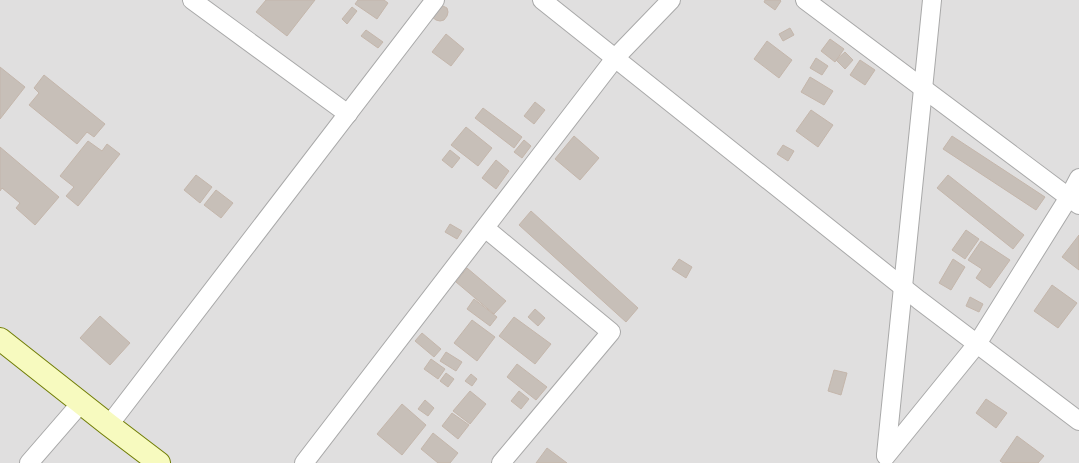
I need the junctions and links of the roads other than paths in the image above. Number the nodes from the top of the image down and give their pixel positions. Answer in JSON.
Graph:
{"nodes":[{"id":1,"x":192,"y":0,"type":"edge"},
{"id":2,"x":435,"y":0,"type":"edge"},
{"id":3,"x":542,"y":0,"type":"edge"},
{"id":4,"x":671,"y":0,"type":"edge"},
{"id":5,"x":805,"y":0,"type":"edge"},
{"id":6,"x":932,"y":0,"type":"edge"},
{"id":7,"x":616,"y":57,"type":"junction"},
{"id":8,"x":923,"y":88,"type":"junction"},
{"id":9,"x":348,"y":114,"type":"junction"},
{"id":10,"x":1079,"y":178,"type":"edge"},
{"id":11,"x":1074,"y":201,"type":"edge"},
{"id":12,"x":484,"y":228,"type":"junction"},
{"id":13,"x":903,"y":287,"type":"junction"},
{"id":14,"x":0,"y":339,"type":"edge"},
{"id":15,"x":977,"y":344,"type":"junction"},
{"id":16,"x":81,"y":403,"type":"junction"},
{"id":17,"x":1079,"y":421,"type":"edge"},
{"id":18,"x":109,"y":426,"type":"junction"},
{"id":19,"x":883,"y":459,"type":"edge"},
{"id":20,"x":29,"y":463,"type":"edge"},
{"id":21,"x":159,"y":463,"type":"edge"},
{"id":22,"x":304,"y":463,"type":"edge"},
{"id":23,"x":501,"y":463,"type":"edge"}],
"edges":[{"from":1,"to":9,"type":"street"},
{"from":2,"to":9,"type":"street"},
{"from":3,"to":7,"type":"street"},
{"from":4,"to":7,"type":"street"},
{"from":5,"to":8,"type":"street"},
{"from":6,"to":8,"type":"street"},
{"from":7,"to":12,"type":"street"},
{"from":7,"to":13,"type":"street"},
{"from":8,"to":11,"type":"street"},
{"from":8,"to":13,"type":"street"},
{"from":9,"to":18,"type":"street"},
{"from":10,"to":11,"type":"street"},
{"from":11,"to":15,"type":"street"},
{"from":12,"to":22,"type":"street"},
{"from":12,"to":23,"type":"street"},
{"from":13,"to":15,"type":"street"},
{"from":13,"to":19,"type":"street"},
{"from":14,"to":16,"type":"main road"},
{"from":15,"to":17,"type":"street"},
{"from":15,"to":19,"type":"street"},
{"from":16,"to":18,"type":"main road"},
{"from":16,"to":20,"type":"street"},
{"from":18,"to":21,"type":"main road"}]}
